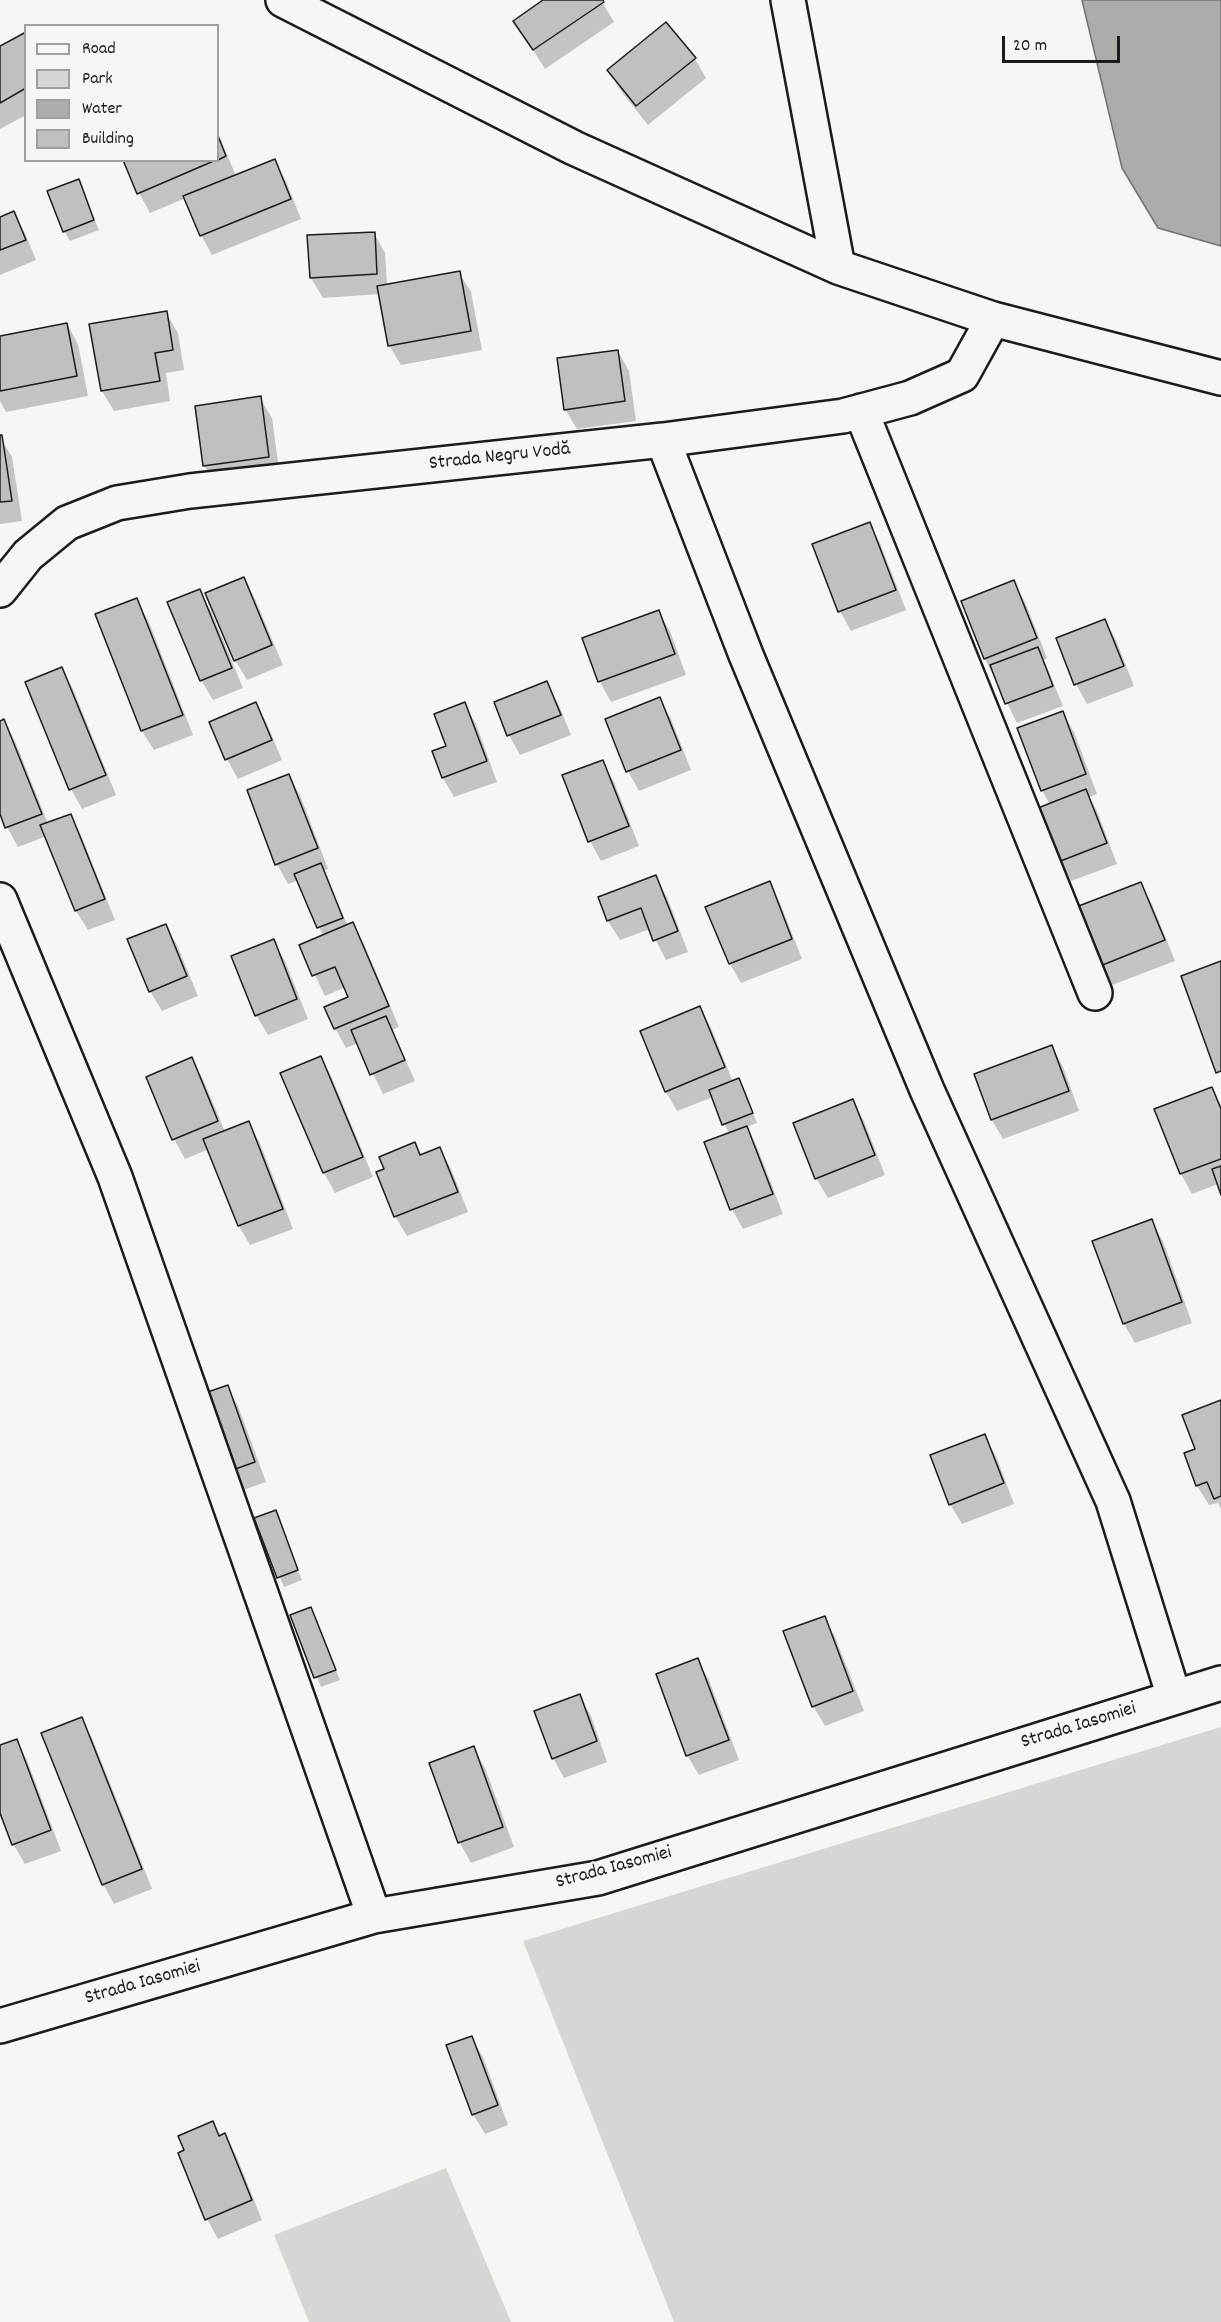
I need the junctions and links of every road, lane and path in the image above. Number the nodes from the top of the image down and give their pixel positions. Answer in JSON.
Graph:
{"nodes":[{"id":1,"x":283,"y":0,"type":"edge"},
{"id":2,"x":788,"y":0,"type":"edge"},
{"id":3,"x":838,"y":267,"type":"junction"},
{"id":4,"x":993,"y":319,"type":"junction"},
{"id":5,"x":1221,"y":378,"type":"edge"},
{"id":6,"x":861,"y":411,"type":"junction"},
{"id":7,"x":663,"y":440,"type":"junction"},
{"id":8,"x":0,"y":590,"type":"edge"},
{"id":9,"x":0,"y":900,"type":"edge"},
{"id":10,"x":1095,"y":993,"type":"dead end"},
{"id":11,"x":1221,"y":1683,"type":"edge"},
{"id":12,"x":1174,"y":1697,"type":"junction"},
{"id":13,"x":374,"y":1916,"type":"junction"},
{"id":14,"x":0,"y":2026,"type":"edge"}],
"edges":[{"from":1,"to":3,"type":"street"},
{"from":2,"to":3,"type":"street"},
{"from":3,"to":4,"type":"street"},
{"from":4,"to":5,"type":"street"},
{"from":4,"to":6,"type":"street","name":"Strada Negru Vodă"},
{"from":6,"to":7,"type":"street","name":"Strada Negru Vodă"},
{"from":6,"to":10,"type":"street"},
{"from":7,"to":8,"type":"street","name":"Strada Negru Vodă"},
{"from":7,"to":12,"type":"street"},
{"from":9,"to":13,"type":"street"},
{"from":11,"to":12,"type":"street","name":"Strada Iasomiei"},
{"from":12,"to":13,"type":"street","name":"Strada Iasomiei"},
{"from":13,"to":14,"type":"street","name":"Strada Iasomiei"}]}
